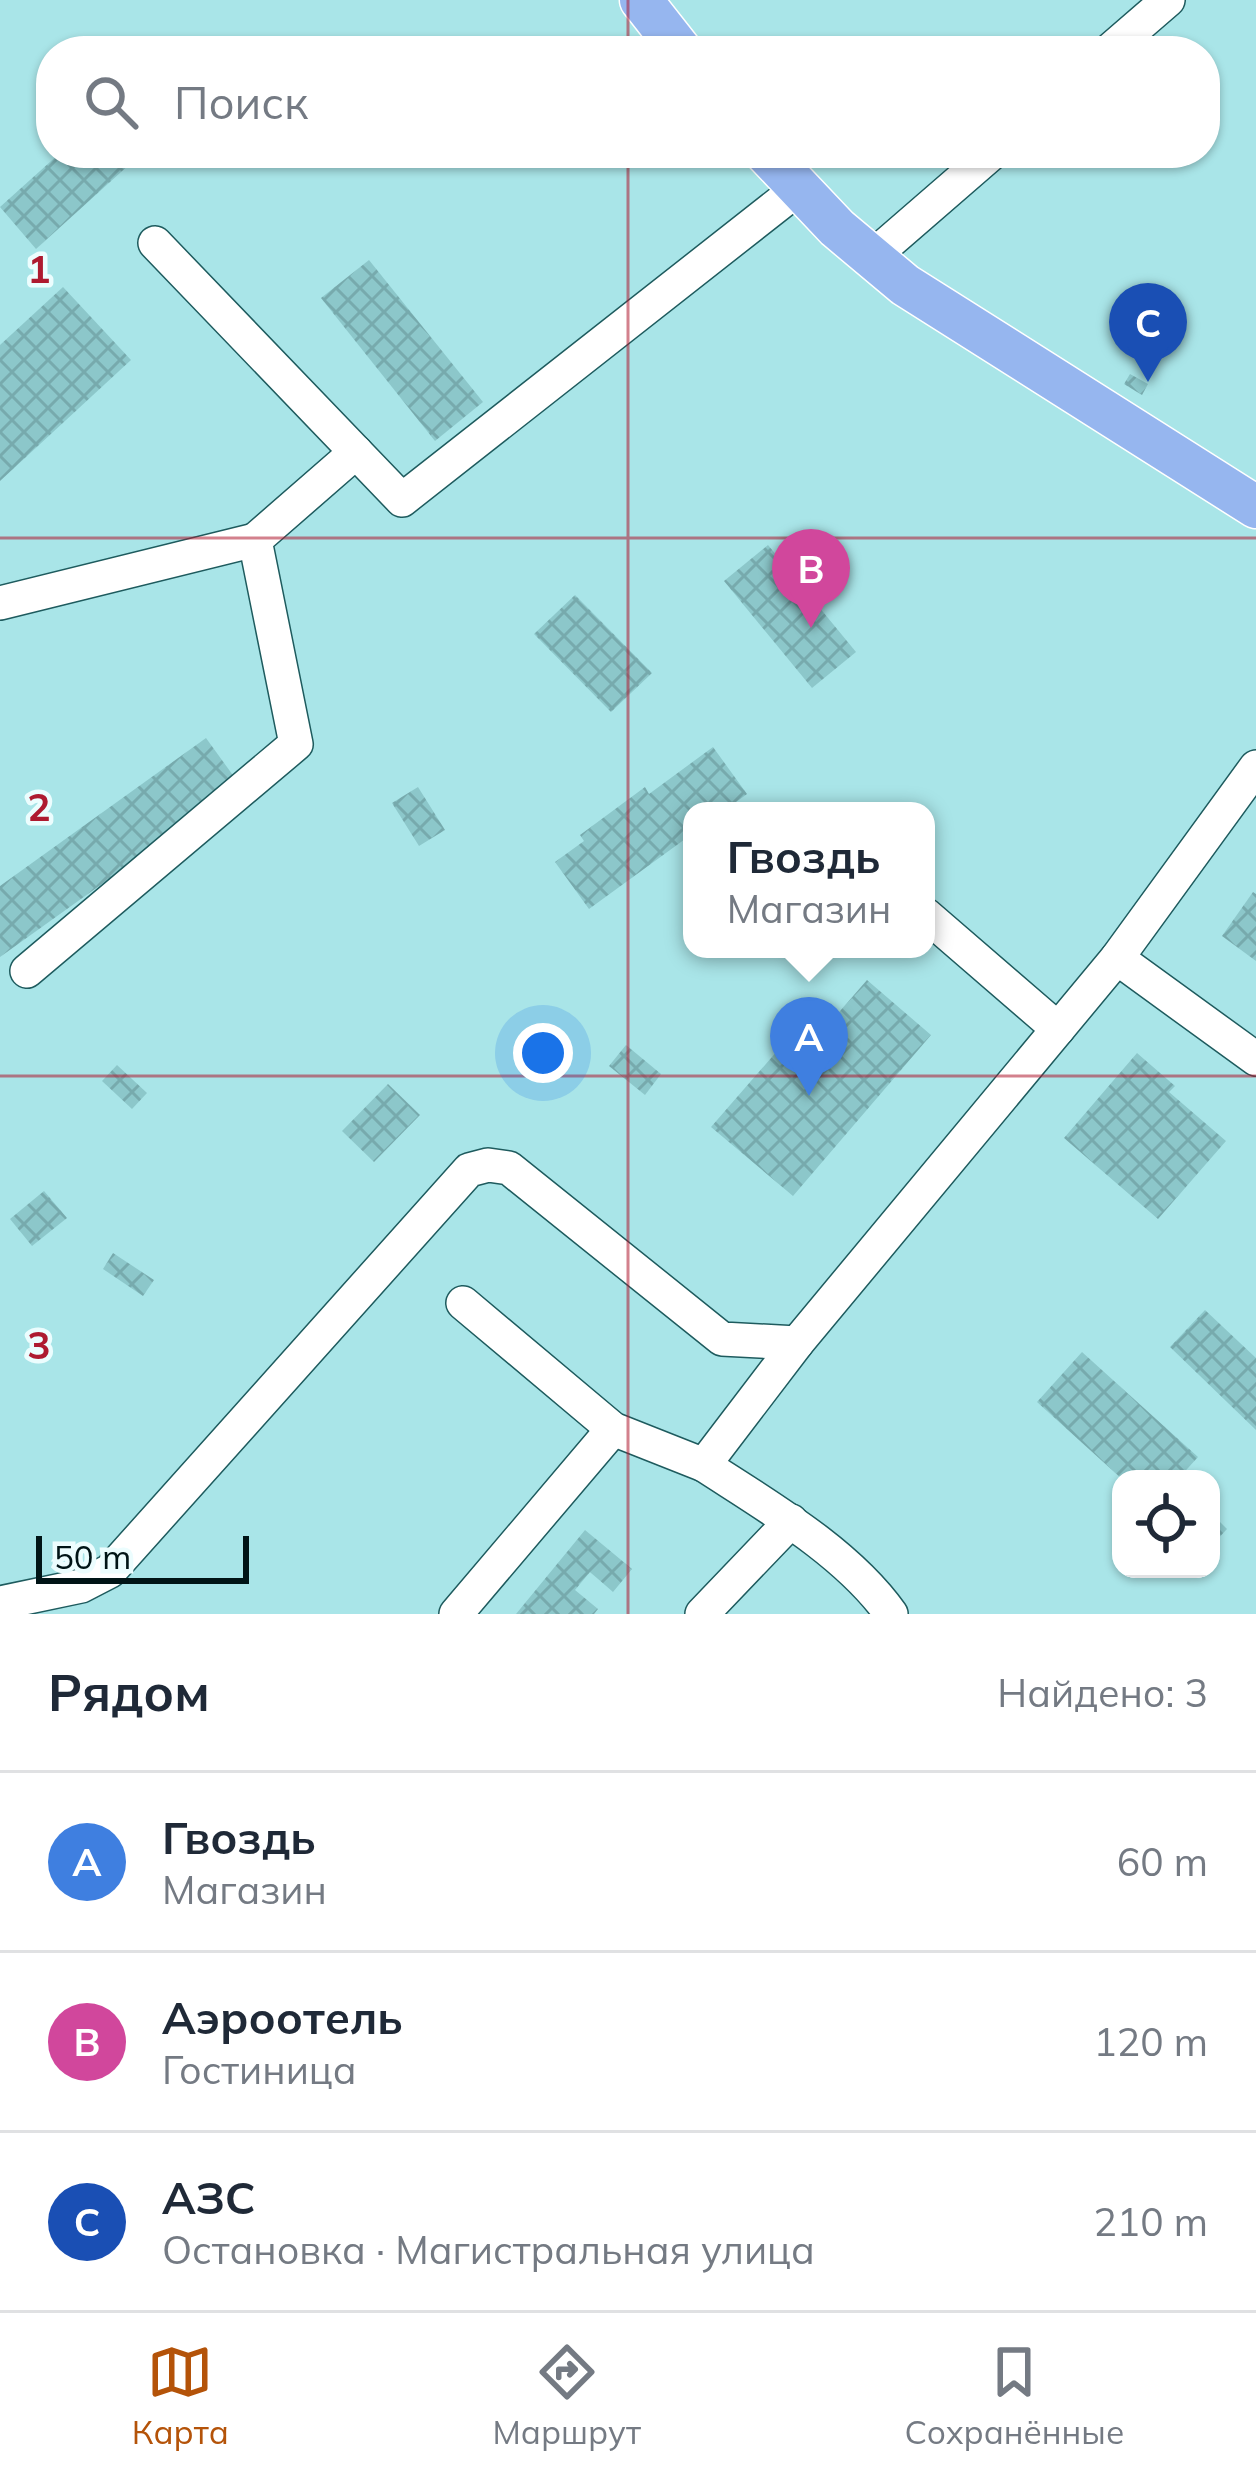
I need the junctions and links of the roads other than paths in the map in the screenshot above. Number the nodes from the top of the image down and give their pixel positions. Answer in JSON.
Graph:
{"nodes":[{"id":1,"x":641,"y":0,"type":"edge"},
{"id":2,"x":1168,"y":0,"type":"edge"},
{"id":3,"x":669,"y":36,"type":"edge"},
{"id":4,"x":1126,"y":36,"type":"edge"},
{"id":5,"x":780,"y":168,"type":"edge"},
{"id":6,"x":975,"y":168,"type":"edge"},
{"id":7,"x":799,"y":188,"type":"junction"},
{"id":8,"x":155,"y":243,"type":"dead end"},
{"id":9,"x":872,"y":257,"type":"junction"},
{"id":10,"x":356,"y":452,"type":"junction"},
{"id":11,"x":1256,"y":507,"type":"edge"},
{"id":12,"x":255,"y":539,"type":"junction"},
{"id":13,"x":0,"y":603,"type":"edge"},
{"id":14,"x":1256,"y":767,"type":"edge"},
{"id":15,"x":935,"y":923,"type":"edge"},
{"id":16,"x":1117,"y":958,"type":"junction"},
{"id":17,"x":27,"y":970,"type":"dead end"},
{"id":18,"x":1051,"y":1022,"type":"junction"},
{"id":19,"x":1256,"y":1059,"type":"edge"},
{"id":20,"x":463,"y":1303,"type":"dead end"},
{"id":21,"x":797,"y":1343,"type":"junction"},
{"id":22,"x":613,"y":1429,"type":"junction"},
{"id":23,"x":704,"y":1465,"type":"junction"},
{"id":24,"x":791,"y":1521,"type":"junction"},
{"id":25,"x":0,"y":1603,"type":"edge"},
{"id":26,"x":456,"y":1614,"type":"edge"},
{"id":27,"x":702,"y":1614,"type":"edge"},
{"id":28,"x":891,"y":1614,"type":"edge"}],
"edges":[{"from":1,"to":3,"type":"main road"},
{"from":2,"to":4,"type":"street"},
{"from":5,"to":7,"type":"main road"},
{"from":6,"to":9,"type":"street"},
{"from":7,"to":9,"type":"main road"},
{"from":7,"to":10,"type":"street"},
{"from":8,"to":10,"type":"street"},
{"from":9,"to":11,"type":"main road"},
{"from":10,"to":12,"type":"street"},
{"from":12,"to":13,"type":"street"},
{"from":12,"to":17,"type":"street"},
{"from":14,"to":16,"type":"street"},
{"from":15,"to":18,"type":"street"},
{"from":16,"to":18,"type":"street"},
{"from":16,"to":19,"type":"street"},
{"from":18,"to":21,"type":"street"},
{"from":20,"to":22,"type":"street"},
{"from":21,"to":23,"type":"street"},
{"from":21,"to":25,"type":"street"},
{"from":22,"to":23,"type":"street"},
{"from":22,"to":26,"type":"street"},
{"from":23,"to":24,"type":"street"},
{"from":24,"to":27,"type":"street"},
{"from":24,"to":28,"type":"street"}]}
